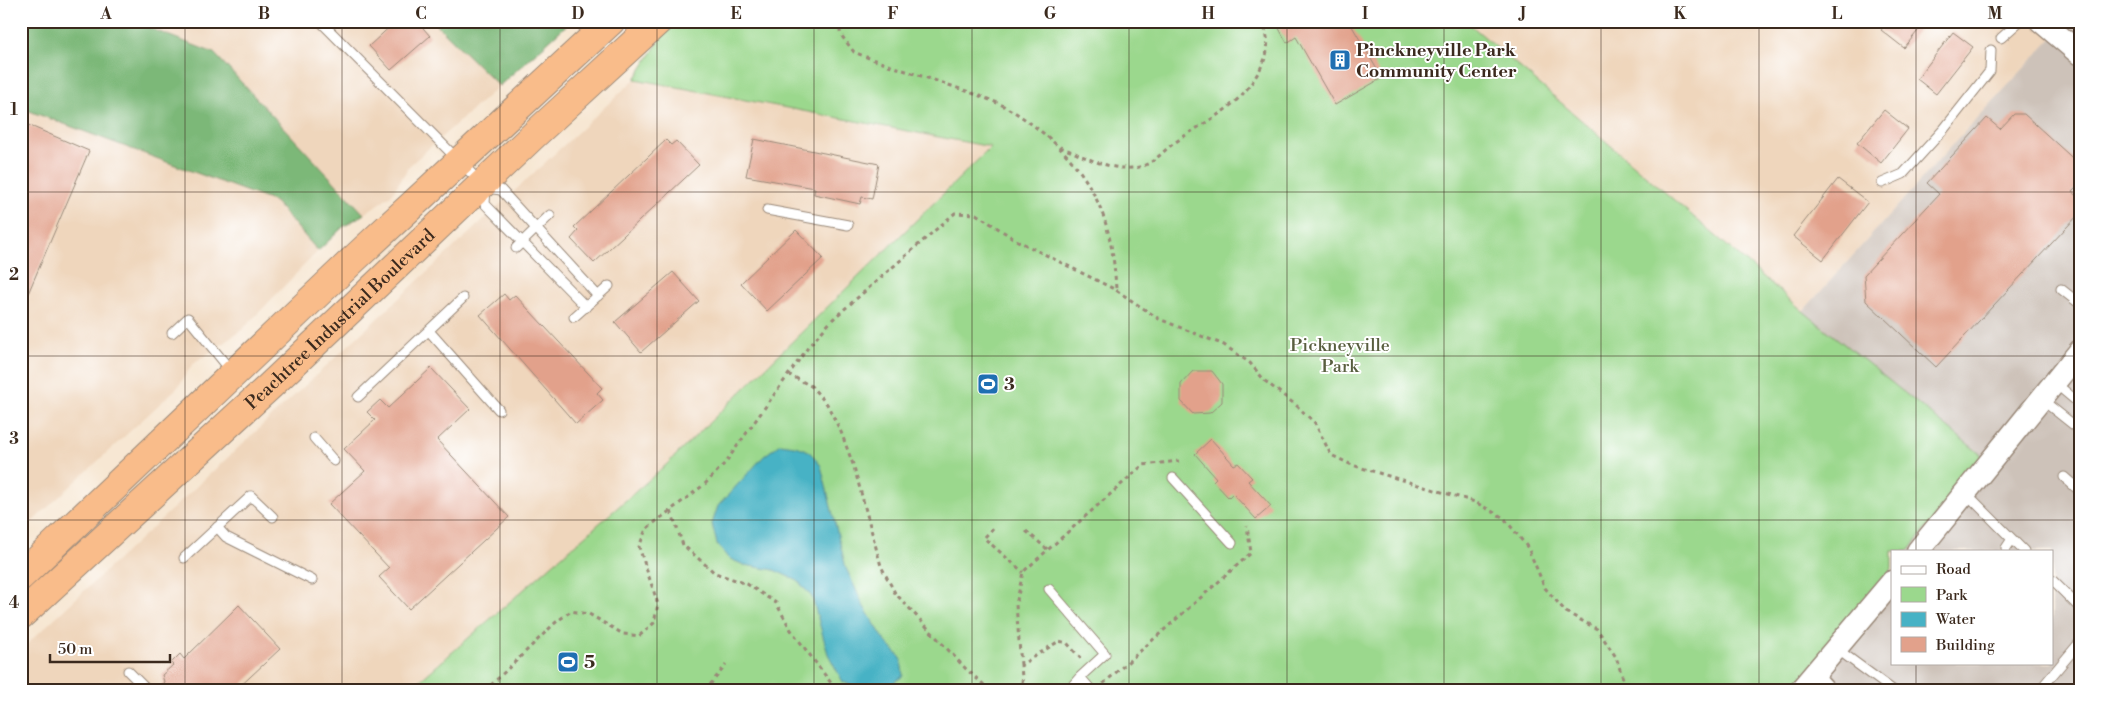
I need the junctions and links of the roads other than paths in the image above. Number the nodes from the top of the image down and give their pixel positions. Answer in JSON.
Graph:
{"nodes":[{"id":1,"x":320,"y":21,"type":"edge"},
{"id":2,"x":611,"y":21,"type":"edge"},
{"id":3,"x":658,"y":21,"type":"edge"},
{"id":4,"x":2020,"y":21,"type":"edge"},
{"id":5,"x":2041,"y":21,"type":"edge"},
{"id":6,"x":2001,"y":38,"type":"dead end"},
{"id":7,"x":1992,"y":50,"type":"dead end"},
{"id":8,"x":2080,"y":54,"type":"edge"},
{"id":9,"x":459,"y":162,"type":"junction"},
{"id":10,"x":1882,"y":183,"type":"dead end"},
{"id":11,"x":484,"y":186,"type":"junction"},
{"id":12,"x":767,"y":210,"type":"dead end"},
{"id":13,"x":550,"y":215,"type":"dead end"},
{"id":14,"x":848,"y":225,"type":"dead end"},
{"id":15,"x":536,"y":229,"type":"junction"},
{"id":16,"x":520,"y":244,"type":"junction"},
{"id":17,"x":609,"y":286,"type":"dead end"},
{"id":18,"x":2061,"y":289,"type":"dead end"},
{"id":19,"x":598,"y":296,"type":"junction"},
{"id":20,"x":463,"y":298,"type":"dead end"},
{"id":21,"x":2080,"y":304,"type":"edge"},
{"id":22,"x":586,"y":306,"type":"junction"},
{"id":23,"x":574,"y":317,"type":"dead end"},
{"id":24,"x":429,"y":330,"type":"junction"},
{"id":25,"x":172,"y":334,"type":"dead end"},
{"id":26,"x":2080,"y":351,"type":"edge"},
{"id":27,"x":234,"y":375,"type":"junction"},
{"id":28,"x":2047,"y":391,"type":"junction"},
{"id":29,"x":358,"y":397,"type":"dead end"},
{"id":30,"x":2080,"y":404,"type":"edge"},
{"id":31,"x":499,"y":410,"type":"dead end"},
{"id":32,"x":2080,"y":430,"type":"edge"},
{"id":33,"x":314,"y":438,"type":"dead end"},
{"id":34,"x":334,"y":460,"type":"dead end"},
{"id":35,"x":2064,"y":477,"type":"dead end"},
{"id":36,"x":1173,"y":478,"type":"dead end"},
{"id":37,"x":2080,"y":491,"type":"edge"},
{"id":38,"x":1965,"y":492,"type":"junction"},
{"id":39,"x":273,"y":518,"type":"dead end"},
{"id":40,"x":217,"y":527,"type":"junction"},
{"id":41,"x":2012,"y":539,"type":"junction"},
{"id":42,"x":1232,"y":543,"type":"dead end"},
{"id":43,"x":2006,"y":548,"type":"dead end"},
{"id":44,"x":1919,"y":550,"type":"edge"},
{"id":45,"x":2023,"y":550,"type":"edge"},
{"id":46,"x":184,"y":558,"type":"dead end"},
{"id":47,"x":21,"y":576,"type":"edge"},
{"id":48,"x":312,"y":580,"type":"dead end"},
{"id":49,"x":2054,"y":582,"type":"edge"},
{"id":50,"x":1891,"y":583,"type":"edge"},
{"id":51,"x":1049,"y":589,"type":"dead end"},
{"id":52,"x":2080,"y":608,"type":"edge"},
{"id":53,"x":21,"y":615,"type":"edge"},
{"id":54,"x":2080,"y":642,"type":"edge"},
{"id":55,"x":1837,"y":649,"type":"junction"},
{"id":56,"x":128,"y":671,"type":"dead end"},
{"id":57,"x":1816,"y":672,"type":"junction"},
{"id":58,"x":1080,"y":677,"type":"junction"},
{"id":59,"x":148,"y":691,"type":"edge"},
{"id":60,"x":1068,"y":691,"type":"edge"},
{"id":61,"x":1092,"y":691,"type":"edge"},
{"id":62,"x":1800,"y":691,"type":"edge"},
{"id":63,"x":1834,"y":691,"type":"edge"},
{"id":64,"x":1894,"y":691,"type":"edge"},
{"id":65,"x":2038,"y":691,"type":"edge"}],
"edges":[{"from":1,"to":9,"type":"lane"},
{"from":2,"to":9,"type":"highway","name":"Peachtree Industrial Boulevard"},
{"from":3,"to":11,"type":"highway","name":"Peachtree Industrial Boulevard"},
{"from":4,"to":6,"type":"lane"},
{"from":5,"to":8,"type":"street"},
{"from":7,"to":10,"type":"lane"},
{"from":9,"to":11,"type":"lane"},
{"from":9,"to":27,"type":"highway","name":"Peachtree Industrial Boulevard"},
{"from":11,"to":15,"type":"lane"},
{"from":11,"to":16,"type":"lane"},
{"from":11,"to":53,"type":"highway","name":"Peachtree Industrial Boulevard"},
{"from":12,"to":14,"type":"lane"},
{"from":13,"to":15,"type":"lane"},
{"from":15,"to":16,"type":"lane"},
{"from":15,"to":19,"type":"lane"},
{"from":16,"to":22,"type":"lane"},
{"from":17,"to":19,"type":"lane"},
{"from":18,"to":21,"type":"lane"},
{"from":19,"to":22,"type":"lane"},
{"from":20,"to":24,"type":"lane"},
{"from":22,"to":23,"type":"lane"},
{"from":24,"to":29,"type":"lane"},
{"from":24,"to":31,"type":"lane"},
{"from":25,"to":27,"type":"lane"},
{"from":26,"to":28,"type":"street"},
{"from":27,"to":47,"type":"highway","name":"Peachtree Industrial Boulevard"},
{"from":28,"to":30,"type":"lane"},
{"from":28,"to":32,"type":"lane"},
{"from":28,"to":38,"type":"street"},
{"from":33,"to":34,"type":"lane"},
{"from":35,"to":37,"type":"lane"},
{"from":36,"to":42,"type":"lane"},
{"from":38,"to":41,"type":"lane"},
{"from":38,"to":44,"type":"street"},
{"from":39,"to":40,"type":"lane"},
{"from":40,"to":46,"type":"lane"},
{"from":40,"to":48,"type":"lane"},
{"from":41,"to":43,"type":"lane"},
{"from":41,"to":45,"type":"lane"},
{"from":49,"to":52,"type":"lane"},
{"from":50,"to":55,"type":"street"},
{"from":51,"to":58,"type":"lane"},
{"from":54,"to":65,"type":"lane"},
{"from":55,"to":57,"type":"street"},
{"from":55,"to":64,"type":"lane"},
{"from":56,"to":59,"type":"lane"},
{"from":57,"to":62,"type":"street"},
{"from":57,"to":63,"type":"lane"},
{"from":58,"to":60,"type":"lane"},
{"from":58,"to":61,"type":"lane"}]}
